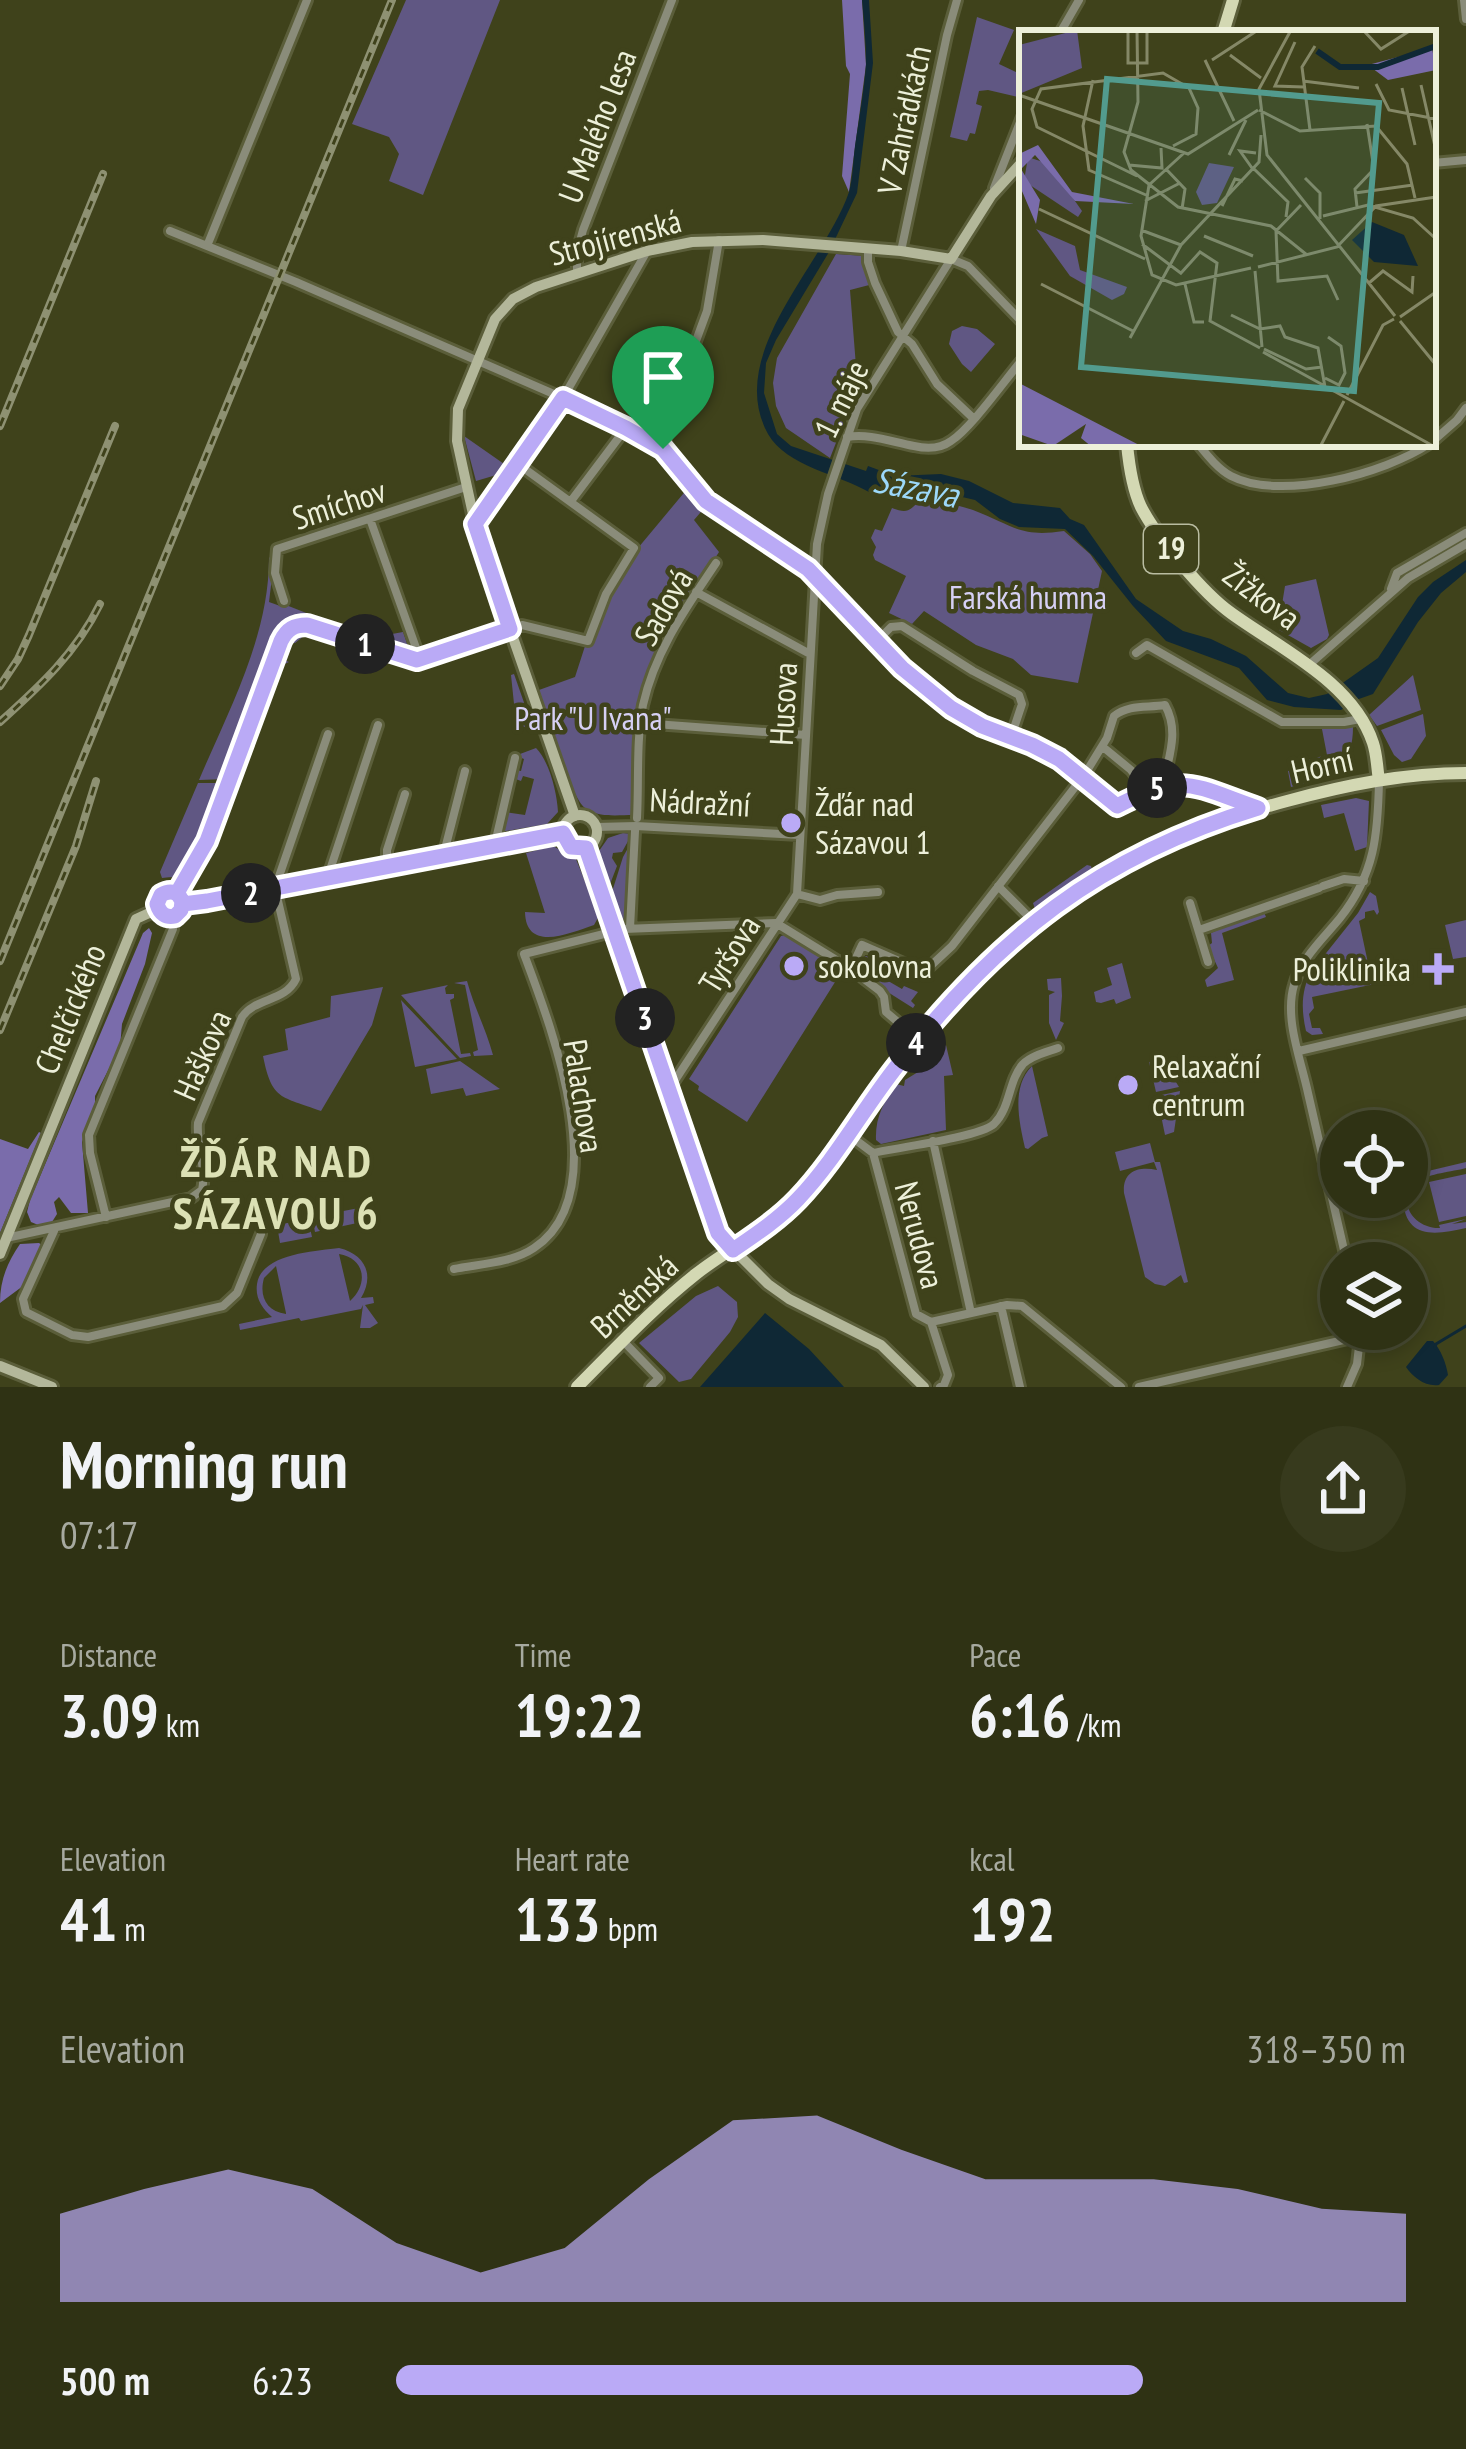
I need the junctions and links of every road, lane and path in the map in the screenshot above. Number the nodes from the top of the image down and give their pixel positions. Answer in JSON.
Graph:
{"nodes":[{"id":1,"x":308,"y":0,"type":"edge"},
{"id":2,"x":672,"y":0,"type":"edge"},
{"id":3,"x":957,"y":0,"type":"edge"},
{"id":4,"x":1079,"y":0,"type":"edge"},
{"id":5,"x":1233,"y":0,"type":"edge"},
{"id":6,"x":1464,"y":0,"type":"edge"},
{"id":7,"x":1466,"y":19,"type":"edge"},
{"id":8,"x":1062,"y":30,"type":"edge"},
{"id":9,"x":1224,"y":30,"type":"edge"},
{"id":10,"x":1019,"y":125,"type":"edge"},
{"id":11,"x":1466,"y":160,"type":"edge"},
{"id":12,"x":1436,"y":163,"type":"edge"},
{"id":13,"x":1019,"y":165,"type":"edge"},
{"id":14,"x":991,"y":196,"type":"junction"},
{"id":15,"x":170,"y":231,"type":"dead end"},
{"id":16,"x":719,"y":240,"type":"junction"},
{"id":17,"x":207,"y":246,"type":"junction"},
{"id":18,"x":868,"y":248,"type":"junction"},
{"id":19,"x":647,"y":251,"type":"junction"},
{"id":20,"x":902,"y":251,"type":"junction"},
{"id":21,"x":951,"y":259,"type":"junction"},
{"id":22,"x":577,"y":272,"type":"junction"},
{"id":23,"x":1019,"y":319,"type":"edge"},
{"id":24,"x":902,"y":335,"type":"junction"},
{"id":25,"x":476,"y":361,"type":"junction"},
{"id":26,"x":1019,"y":364,"type":"edge"},
{"id":27,"x":563,"y":398,"type":"junction"},
{"id":28,"x":1466,"y":408,"type":"edge"},
{"id":29,"x":973,"y":418,"type":"junction"},
{"id":30,"x":626,"y":428,"type":"junction"},
{"id":31,"x":1436,"y":439,"type":"edge"},
{"id":32,"x":845,"y":440,"type":"junction"},
{"id":33,"x":1127,"y":447,"type":"edge"},
{"id":34,"x":1201,"y":447,"type":"edge"},
{"id":35,"x":1424,"y":447,"type":"edge"},
{"id":36,"x":663,"y":449,"type":"junction"},
{"id":37,"x":518,"y":464,"type":"junction"},
{"id":38,"x":466,"y":487,"type":"junction"},
{"id":39,"x":571,"y":501,"type":"junction"},
{"id":40,"x":370,"y":520,"type":"junction"},
{"id":41,"x":475,"y":524,"type":"junction"},
{"id":42,"x":1466,"y":533,"type":"edge"},
{"id":43,"x":1466,"y":544,"type":"edge"},
{"id":44,"x":716,"y":563,"type":"dead end"},
{"id":45,"x":814,"y":576,"type":"junction"},
{"id":46,"x":696,"y":592,"type":"junction"},
{"id":47,"x":1388,"y":596,"type":"junction"},
{"id":48,"x":284,"y":602,"type":"dead end"},
{"id":49,"x":510,"y":629,"type":"junction"},
{"id":50,"x":877,"y":640,"type":"junction"},
{"id":51,"x":1136,"y":653,"type":"dead end"},
{"id":52,"x":810,"y":654,"type":"junction"},
{"id":53,"x":420,"y":660,"type":"junction"},
{"id":54,"x":1310,"y":664,"type":"junction"},
{"id":55,"x":1360,"y":719,"type":"junction"},
{"id":56,"x":641,"y":723,"type":"junction"},
{"id":57,"x":378,"y":725,"type":"dead end"},
{"id":58,"x":328,"y":734,"type":"dead end"},
{"id":59,"x":806,"y":735,"type":"junction"},
{"id":60,"x":1011,"y":737,"type":"junction"},
{"id":61,"x":1102,"y":747,"type":"junction"},
{"id":62,"x":515,"y":758,"type":"dead end"},
{"id":63,"x":465,"y":771,"type":"dead end"},
{"id":64,"x":1466,"y":773,"type":"edge"},
{"id":65,"x":1083,"y":776,"type":"junction"},
{"id":66,"x":1379,"y":780,"type":"junction"},
{"id":67,"x":1162,"y":786,"type":"junction"},
{"id":68,"x":1147,"y":791,"type":"junction"},
{"id":69,"x":406,"y":794,"type":"dead end"},
{"id":70,"x":1258,"y":808,"type":"junction"},
{"id":71,"x":575,"y":816,"type":"junction"},
{"id":72,"x":637,"y":818,"type":"dead end"},
{"id":73,"x":596,"y":826,"type":"junction"},
{"id":74,"x":635,"y":831,"type":"dead end"},
{"id":75,"x":563,"y":833,"type":"junction"},
{"id":76,"x":800,"y":835,"type":"junction"},
{"id":77,"x":499,"y":844,"type":"junction"},
{"id":78,"x":586,"y":848,"type":"junction"},
{"id":79,"x":447,"y":855,"type":"junction"},
{"id":80,"x":387,"y":866,"type":"junction"},
{"id":81,"x":327,"y":878,"type":"junction"},
{"id":82,"x":1364,"y":881,"type":"junction"},
{"id":83,"x":998,"y":886,"type":"junction"},
{"id":84,"x":274,"y":888,"type":"junction"},
{"id":85,"x":878,"y":892,"type":"dead end"},
{"id":86,"x":797,"y":894,"type":"junction"},
{"id":87,"x":180,"y":899,"type":"junction"},
{"id":88,"x":1190,"y":903,"type":"dead end"},
{"id":89,"x":158,"y":909,"type":"junction"},
{"id":90,"x":172,"y":916,"type":"junction"},
{"id":91,"x":1034,"y":922,"type":"junction"},
{"id":92,"x":776,"y":923,"type":"junction"},
{"id":93,"x":630,"y":928,"type":"junction"},
{"id":94,"x":1199,"y":929,"type":"junction"},
{"id":95,"x":615,"y":930,"type":"junction"},
{"id":96,"x":1208,"y":962,"type":"dead end"},
{"id":97,"x":850,"y":969,"type":"junction"},
{"id":98,"x":1466,"y":1012,"type":"edge"},
{"id":99,"x":919,"y":1040,"type":"junction"},
{"id":100,"x":1058,"y":1048,"type":"dead end"},
{"id":101,"x":1299,"y":1051,"type":"junction"},
{"id":102,"x":669,"y":1089,"type":"junction"},
{"id":103,"x":848,"y":1134,"type":"junction"},
{"id":104,"x":933,"y":1141,"type":"junction"},
{"id":105,"x":873,"y":1153,"type":"junction"},
{"id":106,"x":106,"y":1217,"type":"junction"},
{"id":107,"x":55,"y":1229,"type":"junction"},
{"id":108,"x":261,"y":1234,"type":"dead end"},
{"id":109,"x":6,"y":1238,"type":"junction"},
{"id":110,"x":1342,"y":1242,"type":"edge"},
{"id":111,"x":733,"y":1250,"type":"junction"},
{"id":112,"x":0,"y":1254,"type":"edge"},
{"id":113,"x":454,"y":1269,"type":"dead end"},
{"id":114,"x":1001,"y":1306,"type":"junction"},
{"id":115,"x":971,"y":1313,"type":"junction"},
{"id":116,"x":932,"y":1322,"type":"junction"},
{"id":117,"x":623,"y":1341,"type":"junction"},
{"id":118,"x":1320,"y":1342,"type":"edge"},
{"id":119,"x":1359,"y":1350,"type":"edge"},
{"id":120,"x":0,"y":1366,"type":"edge"},
{"id":121,"x":52,"y":1387,"type":"edge"},
{"id":122,"x":577,"y":1387,"type":"edge"},
{"id":123,"x":650,"y":1387,"type":"edge"},
{"id":124,"x":924,"y":1387,"type":"edge"},
{"id":125,"x":940,"y":1387,"type":"edge"},
{"id":126,"x":1020,"y":1387,"type":"edge"},
{"id":127,"x":1121,"y":1387,"type":"edge"},
{"id":128,"x":1139,"y":1387,"type":"edge"},
{"id":129,"x":1347,"y":1387,"type":"edge"}],
"edges":[{"from":1,"to":17,"type":"street"},
{"from":2,"to":22,"type":"street","name":"U Malého lesa"},
{"from":3,"to":20,"type":"street","name":"V Zahrádkách"},
{"from":4,"to":8,"type":"street"},
{"from":5,"to":9,"type":"main road"},
{"from":6,"to":7,"type":"street"},
{"from":10,"to":14,"type":"street"},
{"from":11,"to":12,"type":"street"},
{"from":13,"to":14,"type":"street"},
{"from":14,"to":21,"type":"street"},
{"from":15,"to":17,"type":"street"},
{"from":16,"to":18,"type":"street","name":"Strojírenská"},
{"from":16,"to":19,"type":"street","name":"Strojírenská"},
{"from":16,"to":36,"type":"street"},
{"from":17,"to":25,"type":"street"},
{"from":18,"to":20,"type":"street","name":"Strojírenská"},
{"from":18,"to":24,"type":"street"},
{"from":19,"to":22,"type":"street","name":"Strojírenská"},
{"from":19,"to":27,"type":"street"},
{"from":20,"to":21,"type":"street","name":"Strojírenská"},
{"from":21,"to":23,"type":"street"},
{"from":21,"to":24,"type":"street","name":"1. máje"},
{"from":22,"to":25,"type":"street","name":"Strojírenská"},
{"from":24,"to":29,"type":"street"},
{"from":24,"to":32,"type":"street","name":"1. máje"},
{"from":25,"to":27,"type":"street"},
{"from":25,"to":38,"type":"street","name":"Strojírenská"},
{"from":26,"to":29,"type":"street"},
{"from":27,"to":30,"type":"street"},
{"from":27,"to":37,"type":"street"},
{"from":28,"to":31,"type":"street"},
{"from":29,"to":32,"type":"street"},
{"from":30,"to":36,"type":"street"},
{"from":30,"to":39,"type":"street"},
{"from":32,"to":45,"type":"street","name":"1. máje"},
{"from":33,"to":54,"type":"main road","name":"Žižkova","number":"19"},
{"from":34,"to":35,"type":"street"},
{"from":36,"to":45,"type":"street"},
{"from":37,"to":39,"type":"street"},
{"from":37,"to":41,"type":"street"},
{"from":38,"to":40,"type":"street","name":"Smíchov"},
{"from":38,"to":41,"type":"street","name":"Strojírenská"},
{"from":39,"to":49,"type":"street"},
{"from":40,"to":48,"type":"street","name":"Smíchov"},
{"from":40,"to":53,"type":"street"},
{"from":41,"to":49,"type":"street","name":"Strojírenská"},
{"from":42,"to":47,"type":"street"},
{"from":43,"to":47,"type":"street"},
{"from":44,"to":46,"type":"street","name":"Sadová"},
{"from":45,"to":50,"type":"street"},
{"from":45,"to":52,"type":"street","name":"Husova"},
{"from":46,"to":52,"type":"street"},
{"from":46,"to":56,"type":"street","name":"Sadová"},
{"from":47,"to":54,"type":"street"},
{"from":49,"to":53,"type":"street"},
{"from":49,"to":71,"type":"street","name":"Strojírenská"},
{"from":50,"to":60,"type":"street"},
{"from":50,"to":60,"type":"street"},
{"from":51,"to":55,"type":"street"},
{"from":52,"to":59,"type":"street","name":"Husova"},
{"from":53,"to":87,"type":"street"},
{"from":54,"to":55,"type":"main road","name":"Žižkova","number":"19"},
{"from":55,"to":66,"type":"main road","name":"Žižkova","number":"19"},
{"from":56,"to":59,"type":"street"},
{"from":56,"to":72,"type":"street","name":"Sadová"},
{"from":57,"to":81,"type":"street"},
{"from":58,"to":84,"type":"street"},
{"from":59,"to":76,"type":"street","name":"Husova"},
{"from":60,"to":65,"type":"street"},
{"from":61,"to":65,"type":"street"},
{"from":61,"to":67,"type":"street"},
{"from":61,"to":68,"type":"street"},
{"from":62,"to":77,"type":"street"},
{"from":63,"to":79,"type":"street"},
{"from":64,"to":66,"type":"main road","name":"Horní"},
{"from":65,"to":68,"type":"street"},
{"from":65,"to":83,"type":"street"},
{"from":66,"to":70,"type":"main road","name":"Horní"},
{"from":66,"to":82,"type":"street"},
{"from":67,"to":68,"type":"street"},
{"from":67,"to":70,"type":"street"},
{"from":69,"to":80,"type":"street"},
{"from":70,"to":91,"type":"main road","name":"Horní"},
{"from":71,"to":73,"type":"street"},
{"from":71,"to":75,"type":"street"},
{"from":73,"to":76,"type":"street","name":"Nádražní"},
{"from":73,"to":78,"type":"street"},
{"from":74,"to":93,"type":"street"},
{"from":75,"to":77,"type":"street"},
{"from":75,"to":78,"type":"street"},
{"from":76,"to":86,"type":"street","name":"Tyršova"},
{"from":77,"to":79,"type":"street"},
{"from":78,"to":95,"type":"street"},
{"from":79,"to":80,"type":"street"},
{"from":80,"to":81,"type":"street"},
{"from":81,"to":84,"type":"street"},
{"from":82,"to":94,"type":"street"},
{"from":82,"to":101,"type":"street"},
{"from":83,"to":91,"type":"street"},
{"from":83,"to":97,"type":"street"},
{"from":84,"to":87,"type":"street"},
{"from":84,"to":106,"type":"street","name":"Haškova"},
{"from":85,"to":86,"type":"street"},
{"from":86,"to":92,"type":"street","name":"Tyršova"},
{"from":87,"to":89,"type":"street"},
{"from":87,"to":90,"type":"street","name":"Chelčického"},
{"from":88,"to":94,"type":"street"},
{"from":89,"to":90,"type":"street"},
{"from":89,"to":109,"type":"street","name":"Chelčického"},
{"from":90,"to":106,"type":"street","name":"Chelčického"},
{"from":91,"to":99,"type":"main road","name":"Horní"},
{"from":92,"to":93,"type":"street"},
{"from":92,"to":97,"type":"street"},
{"from":92,"to":102,"type":"street","name":"Tyršova"},
{"from":93,"to":95,"type":"street"},
{"from":94,"to":96,"type":"street"},
{"from":95,"to":102,"type":"street"},
{"from":95,"to":113,"type":"street","name":"Palachova"},
{"from":97,"to":99,"type":"street"},
{"from":98,"to":101,"type":"street"},
{"from":99,"to":103,"type":"main road","name":"Horní"},
{"from":100,"to":104,"type":"street"},
{"from":101,"to":110,"type":"street"},
{"from":102,"to":111,"type":"street"},
{"from":103,"to":105,"type":"street"},
{"from":103,"to":111,"type":"main road","name":"Horní"},
{"from":104,"to":105,"type":"street"},
{"from":104,"to":115,"type":"street"},
{"from":105,"to":116,"type":"street","name":"Nerudova"},
{"from":106,"to":107,"type":"street","name":"Haškova"},
{"from":107,"to":108,"type":"street"},
{"from":107,"to":109,"type":"street","name":"Haškova"},
{"from":109,"to":112,"type":"street","name":"Chelčického"},
{"from":111,"to":117,"type":"main road","name":"Brněnská"},
{"from":111,"to":124,"type":"street"},
{"from":114,"to":115,"type":"street"},
{"from":114,"to":126,"type":"street"},
{"from":114,"to":127,"type":"street"},
{"from":115,"to":116,"type":"street"},
{"from":116,"to":125,"type":"street","name":"Nerudova"},
{"from":117,"to":122,"type":"main road","name":"Brněnská"},
{"from":117,"to":123,"type":"street"},
{"from":118,"to":128,"type":"street"},
{"from":119,"to":129,"type":"street"},
{"from":120,"to":121,"type":"street"}]}
